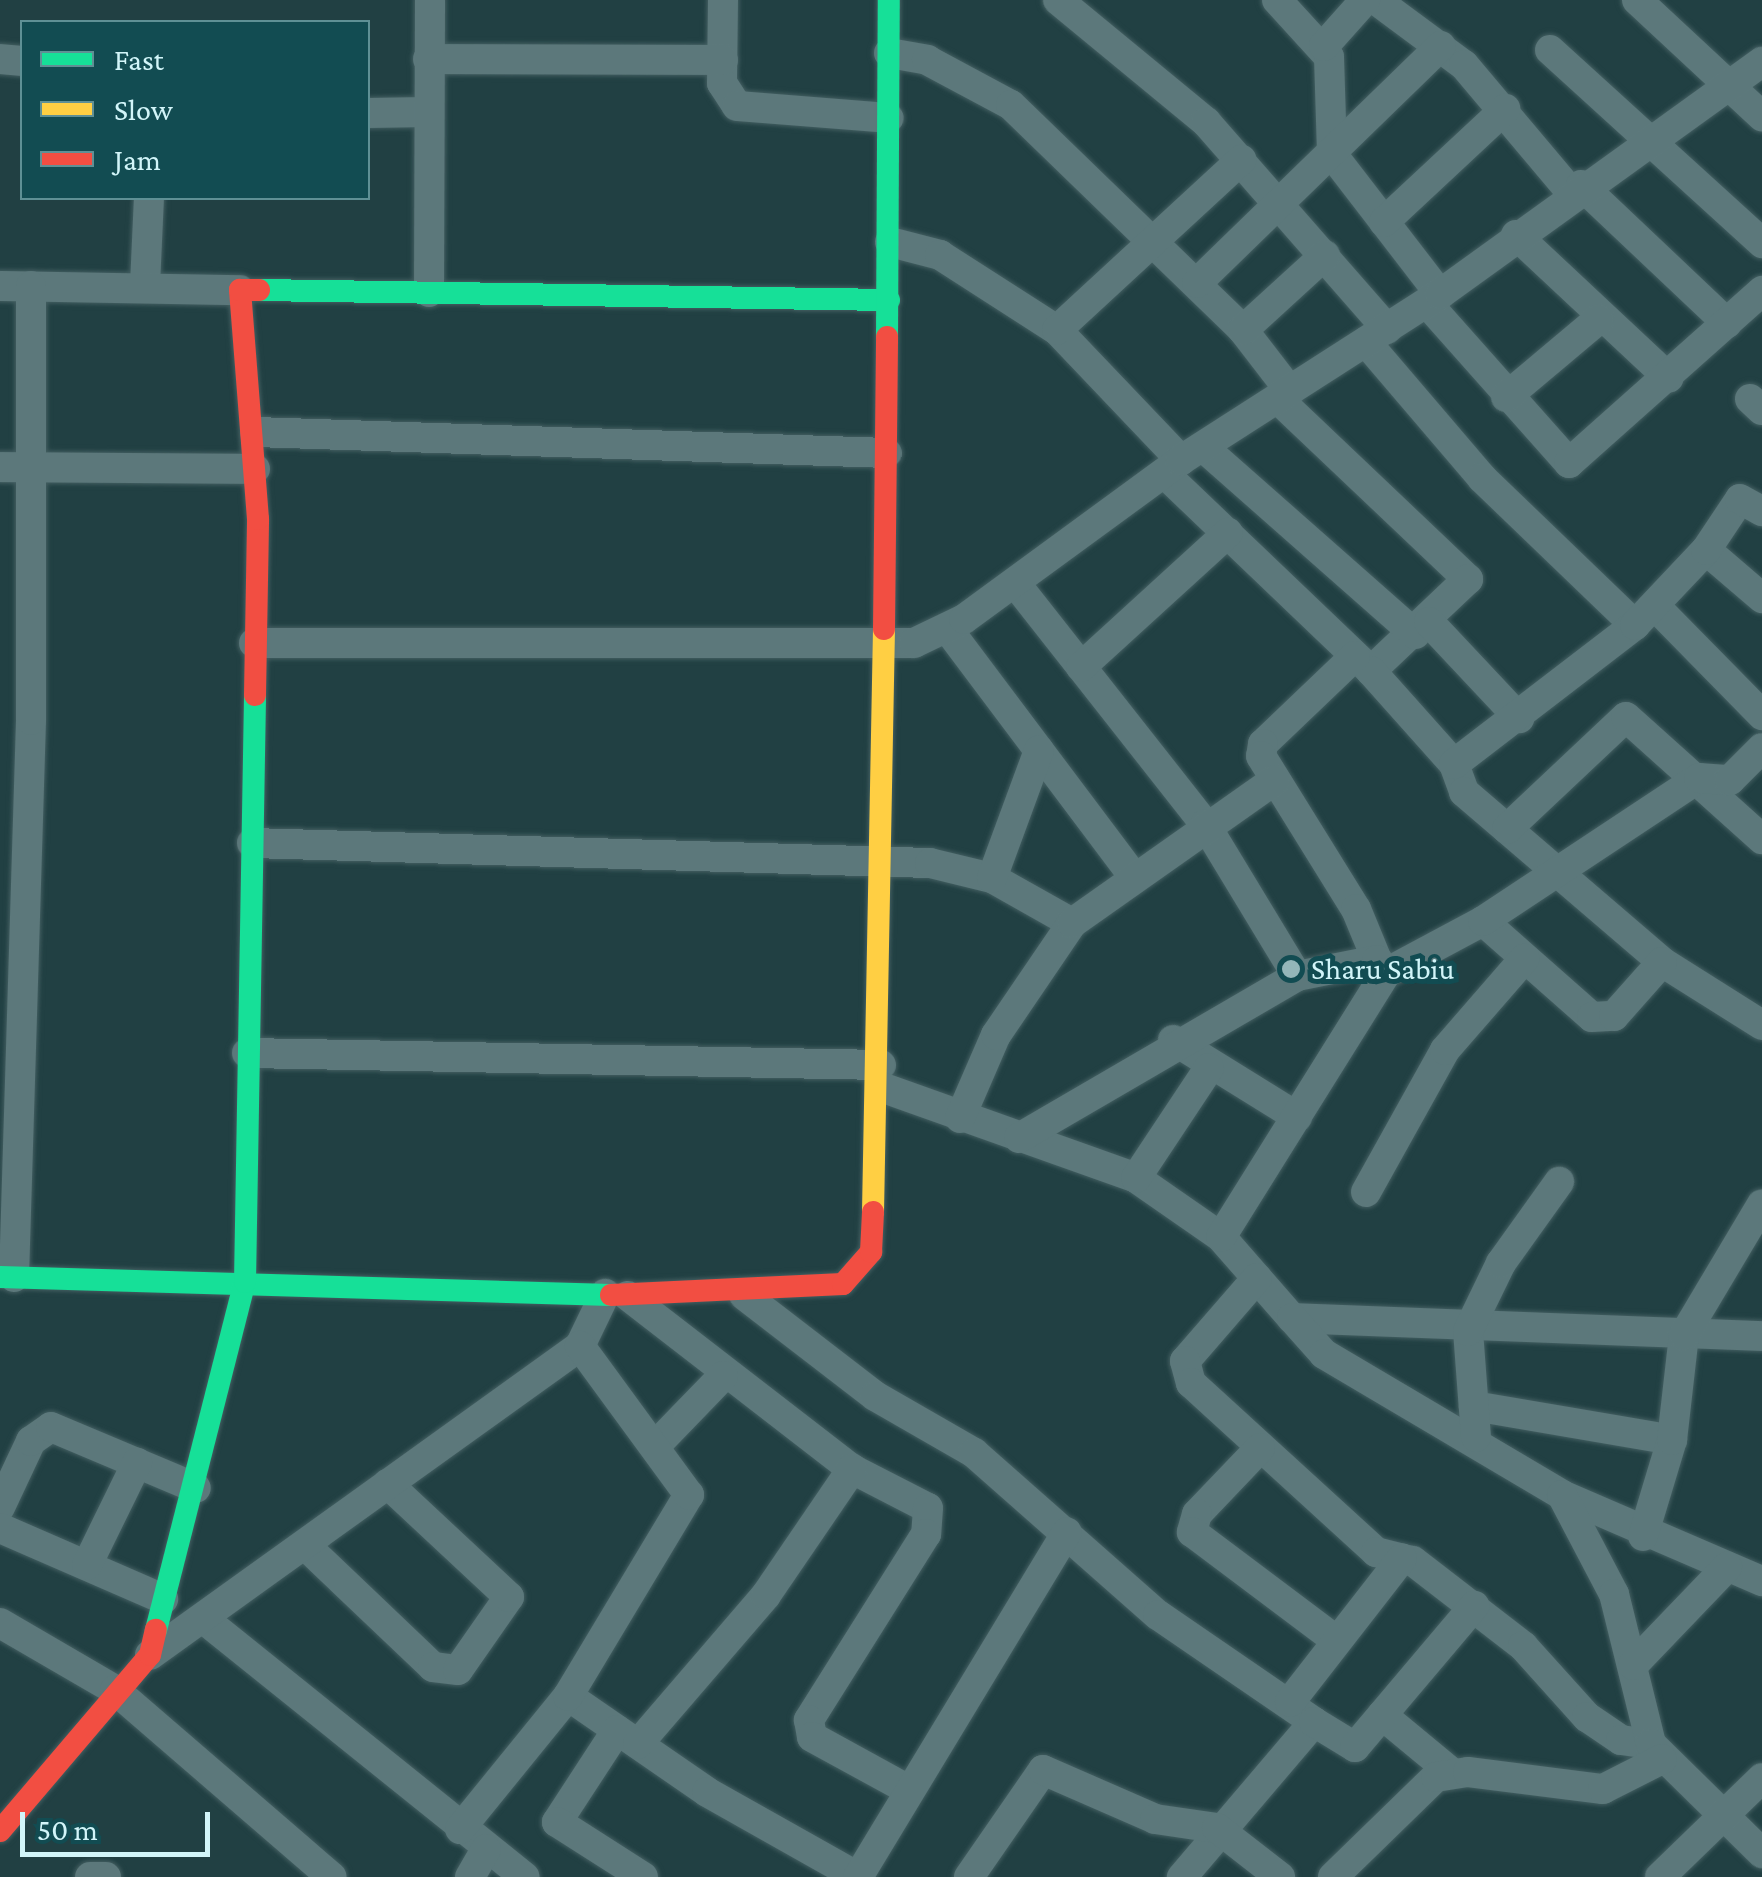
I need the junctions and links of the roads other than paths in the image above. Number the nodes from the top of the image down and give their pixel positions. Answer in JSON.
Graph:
{"nodes":[{"id":1,"x":430,"y":0,"type":"edge"},
{"id":2,"x":723,"y":0,"type":"edge"},
{"id":3,"x":889,"y":0,"type":"edge"},
{"id":4,"x":1058,"y":0,"type":"edge"},
{"id":5,"x":1365,"y":0,"type":"edge"},
{"id":6,"x":1376,"y":0,"type":"edge"},
{"id":7,"x":1637,"y":0,"type":"edge"},
{"id":8,"x":1280,"y":1,"type":"edge"},
{"id":9,"x":1324,"y":46,"type":"junction"},
{"id":10,"x":1441,"y":46,"type":"junction"},
{"id":11,"x":1550,"y":50,"type":"dead end"},
{"id":12,"x":889,"y":53,"type":"junction"},
{"id":13,"x":428,"y":58,"type":"junction"},
{"id":14,"x":723,"y":60,"type":"junction"},
{"id":15,"x":1762,"y":62,"type":"edge"},
{"id":16,"x":1730,"y":84,"type":"junction"},
{"id":17,"x":1504,"y":109,"type":"junction"},
{"id":18,"x":428,"y":112,"type":"junction"},
{"id":19,"x":370,"y":114,"type":"edge"},
{"id":20,"x":1762,"y":116,"type":"edge"},
{"id":21,"x":890,"y":118,"type":"junction"},
{"id":22,"x":1646,"y":140,"type":"junction"},
{"id":23,"x":1332,"y":154,"type":"junction"},
{"id":24,"x":1242,"y":160,"type":"junction"},
{"id":25,"x":1576,"y":189,"type":"junction"},
{"id":26,"x":149,"y":200,"type":"edge"},
{"id":27,"x":1281,"y":202,"type":"junction"},
{"id":28,"x":1384,"y":222,"type":"junction"},
{"id":29,"x":1516,"y":235,"type":"junction"},
{"id":30,"x":890,"y":242,"type":"junction"},
{"id":31,"x":1157,"y":242,"type":"junction"},
{"id":32,"x":1762,"y":243,"type":"edge"},
{"id":33,"x":1325,"y":255,"type":"junction"},
{"id":34,"x":1197,"y":283,"type":"junction"},
{"id":35,"x":145,"y":285,"type":"junction"},
{"id":36,"x":0,"y":286,"type":"edge"},
{"id":37,"x":31,"y":286,"type":"junction"},
{"id":38,"x":240,"y":290,"type":"junction"},
{"id":39,"x":1762,"y":291,"type":"edge"},
{"id":40,"x":429,"y":292,"type":"junction"},
{"id":41,"x":1433,"y":299,"type":"junction"},
{"id":42,"x":889,"y":300,"type":"junction"},
{"id":43,"x":1599,"y":319,"type":"junction"},
{"id":44,"x":1727,"y":323,"type":"junction"},
{"id":45,"x":1057,"y":330,"type":"junction"},
{"id":46,"x":1243,"y":330,"type":"junction"},
{"id":47,"x":1376,"y":336,"type":"junction"},
{"id":48,"x":1669,"y":378,"type":"junction"},
{"id":49,"x":1284,"y":395,"type":"junction"},
{"id":50,"x":1506,"y":397,"type":"junction"},
{"id":51,"x":254,"y":432,"type":"junction"},
{"id":52,"x":887,"y":453,"type":"junction"},
{"id":53,"x":1183,"y":460,"type":"junction"},
{"id":54,"x":15,"y":468,"type":"edge"},
{"id":55,"x":255,"y":469,"type":"junction"},
{"id":56,"x":1762,"y":511,"type":"edge"},
{"id":57,"x":1228,"y":533,"type":"junction"},
{"id":58,"x":1706,"y":550,"type":"junction"},
{"id":59,"x":1016,"y":584,"type":"junction"},
{"id":60,"x":1762,"y":598,"type":"edge"},
{"id":61,"x":1645,"y":616,"type":"junction"},
{"id":62,"x":947,"y":628,"type":"junction"},
{"id":63,"x":1422,"y":628,"type":"junction"},
{"id":64,"x":254,"y":644,"type":"junction"},
{"id":65,"x":878,"y":645,"type":"junction"},
{"id":66,"x":1363,"y":664,"type":"junction"},
{"id":67,"x":1081,"y":667,"type":"junction"},
{"id":68,"x":1762,"y":714,"type":"edge"},
{"id":69,"x":1520,"y":718,"type":"junction"},
{"id":70,"x":1762,"y":748,"type":"edge"},
{"id":71,"x":1039,"y":750,"type":"junction"},
{"id":72,"x":1454,"y":764,"type":"junction"},
{"id":73,"x":1699,"y":778,"type":"junction"},
{"id":74,"x":1275,"y":780,"type":"junction"},
{"id":75,"x":1205,"y":824,"type":"junction"},
{"id":76,"x":1507,"y":829,"type":"junction"},
{"id":77,"x":1762,"y":839,"type":"edge"},
{"id":78,"x":252,"y":843,"type":"junction"},
{"id":79,"x":880,"y":859,"type":"junction"},
{"id":80,"x":14,"y":861,"type":"edge"},
{"id":81,"x":1552,"y":871,"type":"junction"},
{"id":82,"x":1132,"y":874,"type":"junction"},
{"id":83,"x":992,"y":878,"type":"junction"},
{"id":84,"x":1483,"y":920,"type":"junction"},
{"id":85,"x":1072,"y":922,"type":"junction"},
{"id":86,"x":1524,"y":958,"type":"junction"},
{"id":87,"x":1662,"y":962,"type":"junction"},
{"id":88,"x":1382,"y":966,"type":"junction"},
{"id":89,"x":1296,"y":976,"type":"junction"},
{"id":90,"x":1762,"y":1025,"type":"edge"},
{"id":91,"x":1173,"y":1040,"type":"junction"},
{"id":92,"x":247,"y":1054,"type":"junction"},
{"id":93,"x":1210,"y":1068,"type":"junction"},
{"id":94,"x":881,"y":1076,"type":"junction"},
{"id":95,"x":1297,"y":1117,"type":"junction"},
{"id":96,"x":960,"y":1118,"type":"junction"},
{"id":97,"x":1019,"y":1138,"type":"junction"},
{"id":98,"x":1136,"y":1178,"type":"junction"},
{"id":99,"x":1558,"y":1182,"type":"dead end"},
{"id":100,"x":1366,"y":1192,"type":"dead end"},
{"id":101,"x":1762,"y":1204,"type":"edge"},
{"id":102,"x":1221,"y":1237,"type":"junction"},
{"id":103,"x":7,"y":1276,"type":"edge"},
{"id":104,"x":1257,"y":1278,"type":"junction"},
{"id":105,"x":245,"y":1282,"type":"junction"},
{"id":106,"x":617,"y":1295,"type":"junction"},
{"id":107,"x":744,"y":1295,"type":"junction"},
{"id":108,"x":1292,"y":1318,"type":"junction"},
{"id":109,"x":1468,"y":1331,"type":"junction"},
{"id":110,"x":1684,"y":1335,"type":"junction"},
{"id":111,"x":1762,"y":1336,"type":"edge"},
{"id":112,"x":580,"y":1346,"type":"junction"},
{"id":113,"x":723,"y":1376,"type":"junction"},
{"id":114,"x":1475,"y":1422,"type":"junction"},
{"id":115,"x":1672,"y":1440,"type":"junction"},
{"id":116,"x":660,"y":1442,"type":"junction"},
{"id":117,"x":1260,"y":1448,"type":"junction"},
{"id":118,"x":137,"y":1463,"type":"junction"},
{"id":119,"x":852,"y":1469,"type":"junction"},
{"id":120,"x":388,"y":1484,"type":"junction"},
{"id":121,"x":196,"y":1488,"type":"junction"},
{"id":122,"x":1562,"y":1495,"type":"junction"},
{"id":123,"x":0,"y":1507,"type":"edge"},
{"id":124,"x":0,"y":1528,"type":"edge"},
{"id":125,"x":1067,"y":1532,"type":"junction"},
{"id":126,"x":1642,"y":1536,"type":"junction"},
{"id":127,"x":307,"y":1546,"type":"junction"},
{"id":128,"x":1402,"y":1558,"type":"junction"},
{"id":129,"x":87,"y":1566,"type":"junction"},
{"id":130,"x":1727,"y":1568,"type":"junction"},
{"id":131,"x":1762,"y":1580,"type":"edge"},
{"id":132,"x":163,"y":1599,"type":"junction"},
{"id":133,"x":1474,"y":1606,"type":"junction"},
{"id":134,"x":205,"y":1620,"type":"junction"},
{"id":135,"x":0,"y":1623,"type":"edge"},
{"id":136,"x":1337,"y":1641,"type":"junction"},
{"id":137,"x":150,"y":1655,"type":"junction"},
{"id":138,"x":1633,"y":1665,"type":"junction"},
{"id":139,"x":115,"y":1690,"type":"junction"},
{"id":140,"x":568,"y":1696,"type":"junction"},
{"id":141,"x":1290,"y":1702,"type":"junction"},
{"id":142,"x":1382,"y":1715,"type":"junction"},
{"id":143,"x":1314,"y":1722,"type":"junction"},
{"id":144,"x":628,"y":1737,"type":"junction"},
{"id":145,"x":1656,"y":1751,"type":"junction"},
{"id":146,"x":1452,"y":1773,"type":"junction"},
{"id":147,"x":1762,"y":1778,"type":"edge"},
{"id":148,"x":906,"y":1788,"type":"junction"},
{"id":149,"x":1723,"y":1820,"type":"junction"},
{"id":150,"x":1217,"y":1828,"type":"junction"},
{"id":151,"x":460,"y":1829,"type":"junction"},
{"id":152,"x":0,"y":1831,"type":"edge"},
{"id":153,"x":486,"y":1848,"type":"junction"},
{"id":154,"x":1762,"y":1853,"type":"edge"},
{"id":155,"x":90,"y":1877,"type":"edge"},
{"id":156,"x":106,"y":1877,"type":"edge"},
{"id":157,"x":332,"y":1877,"type":"edge"},
{"id":158,"x":470,"y":1877,"type":"edge"},
{"id":159,"x":525,"y":1877,"type":"edge"},
{"id":160,"x":643,"y":1877,"type":"edge"},
{"id":161,"x":858,"y":1877,"type":"edge"},
{"id":162,"x":968,"y":1877,"type":"edge"},
{"id":163,"x":1182,"y":1877,"type":"edge"},
{"id":164,"x":1280,"y":1877,"type":"edge"},
{"id":165,"x":1333,"y":1877,"type":"edge"},
{"id":166,"x":1660,"y":1877,"type":"edge"}],
"edges":[{"from":1,"to":13,"type":"street"},
{"from":2,"to":14,"type":"street"},
{"from":3,"to":12,"type":"street"},
{"from":4,"to":24,"type":"street"},
{"from":5,"to":9,"type":"street"},
{"from":6,"to":10,"type":"street"},
{"from":7,"to":16,"type":"street"},
{"from":8,"to":9,"type":"street"},
{"from":9,"to":23,"type":"street"},
{"from":10,"to":17,"type":"street"},
{"from":10,"to":23,"type":"street"},
{"from":11,"to":22,"type":"street"},
{"from":12,"to":21,"type":"street"},
{"from":12,"to":31,"type":"street"},
{"from":13,"to":14,"type":"street"},
{"from":13,"to":18,"type":"street"},
{"from":14,"to":21,"type":"street"},
{"from":15,"to":16,"type":"street"},
{"from":16,"to":20,"type":"street"},
{"from":16,"to":22,"type":"street"},
{"from":17,"to":25,"type":"street"},
{"from":17,"to":28,"type":"street"},
{"from":18,"to":19,"type":"street"},
{"from":18,"to":40,"type":"street"},
{"from":21,"to":30,"type":"street"},
{"from":22,"to":25,"type":"street"},
{"from":22,"to":32,"type":"street"},
{"from":23,"to":27,"type":"street"},
{"from":23,"to":28,"type":"street"},
{"from":24,"to":27,"type":"street"},
{"from":24,"to":31,"type":"street"},
{"from":25,"to":29,"type":"street"},
{"from":25,"to":44,"type":"street"},
{"from":26,"to":35,"type":"street"},
{"from":27,"to":33,"type":"street"},
{"from":27,"to":34,"type":"street"},
{"from":28,"to":41,"type":"street"},
{"from":29,"to":41,"type":"street"},
{"from":29,"to":43,"type":"street"},
{"from":30,"to":42,"type":"street"},
{"from":30,"to":45,"type":"street"},
{"from":31,"to":34,"type":"street"},
{"from":31,"to":45,"type":"street"},
{"from":33,"to":46,"type":"street"},
{"from":33,"to":47,"type":"street"},
{"from":34,"to":46,"type":"street"},
{"from":35,"to":37,"type":"street"},
{"from":35,"to":38,"type":"street"},
{"from":36,"to":37,"type":"street"},
{"from":37,"to":54,"type":"street"},
{"from":38,"to":40,"type":"street"},
{"from":38,"to":51,"type":"street"},
{"from":39,"to":44,"type":"street"},
{"from":40,"to":42,"type":"street"},
{"from":41,"to":47,"type":"street"},
{"from":41,"to":50,"type":"street"},
{"from":42,"to":52,"type":"street"},
{"from":43,"to":48,"type":"street"},
{"from":43,"to":50,"type":"street"},
{"from":44,"to":48,"type":"street"},
{"from":45,"to":53,"type":"street"},
{"from":46,"to":49,"type":"street"},
{"from":47,"to":49,"type":"street"},
{"from":47,"to":61,"type":"street"},
{"from":48,"to":50,"type":"street"},
{"from":49,"to":53,"type":"street"},
{"from":49,"to":63,"type":"street"},
{"from":51,"to":52,"type":"street"},
{"from":51,"to":55,"type":"street"},
{"from":52,"to":65,"type":"street"},
{"from":53,"to":57,"type":"street"},
{"from":53,"to":59,"type":"street"},
{"from":53,"to":63,"type":"street"},
{"from":54,"to":55,"type":"street"},
{"from":54,"to":80,"type":"street"},
{"from":55,"to":64,"type":"street"},
{"from":56,"to":58,"type":"street"},
{"from":57,"to":66,"type":"street"},
{"from":57,"to":67,"type":"street"},
{"from":58,"to":60,"type":"street"},
{"from":58,"to":61,"type":"street"},
{"from":59,"to":62,"type":"street"},
{"from":59,"to":67,"type":"street"},
{"from":61,"to":68,"type":"street"},
{"from":61,"to":69,"type":"street"},
{"from":62,"to":65,"type":"street"},
{"from":62,"to":71,"type":"street"},
{"from":63,"to":66,"type":"street"},
{"from":63,"to":69,"type":"street"},
{"from":64,"to":65,"type":"street"},
{"from":64,"to":78,"type":"street"},
{"from":65,"to":79,"type":"street"},
{"from":66,"to":72,"type":"street"},
{"from":66,"to":74,"type":"street"},
{"from":67,"to":75,"type":"street"},
{"from":69,"to":72,"type":"street"},
{"from":70,"to":73,"type":"street"},
{"from":71,"to":82,"type":"street"},
{"from":71,"to":83,"type":"street"},
{"from":72,"to":76,"type":"street"},
{"from":73,"to":76,"type":"street"},
{"from":73,"to":77,"type":"street"},
{"from":73,"to":81,"type":"street"},
{"from":74,"to":75,"type":"street"},
{"from":74,"to":88,"type":"street"},
{"from":75,"to":82,"type":"street"},
{"from":75,"to":89,"type":"street"},
{"from":76,"to":81,"type":"street"},
{"from":78,"to":79,"type":"street"},
{"from":78,"to":92,"type":"street"},
{"from":79,"to":83,"type":"street"},
{"from":79,"to":94,"type":"street"},
{"from":80,"to":103,"type":"street"},
{"from":81,"to":84,"type":"street"},
{"from":81,"to":87,"type":"street"},
{"from":82,"to":85,"type":"street"},
{"from":83,"to":85,"type":"street"},
{"from":84,"to":86,"type":"street"},
{"from":84,"to":88,"type":"street"},
{"from":85,"to":96,"type":"street"},
{"from":86,"to":87,"type":"street"},
{"from":86,"to":100,"type":"street"},
{"from":87,"to":90,"type":"street"},
{"from":88,"to":89,"type":"street"},
{"from":88,"to":95,"type":"street"},
{"from":89,"to":91,"type":"street"},
{"from":91,"to":93,"type":"street"},
{"from":91,"to":97,"type":"street"},
{"from":92,"to":94,"type":"street"},
{"from":92,"to":105,"type":"street"},
{"from":93,"to":95,"type":"street"},
{"from":93,"to":98,"type":"street"},
{"from":94,"to":96,"type":"street"},
{"from":94,"to":107,"type":"street"},
{"from":95,"to":102,"type":"street"},
{"from":96,"to":97,"type":"street"},
{"from":97,"to":98,"type":"street"},
{"from":98,"to":102,"type":"street"},
{"from":99,"to":109,"type":"street"},
{"from":101,"to":110,"type":"street"},
{"from":102,"to":104,"type":"street"},
{"from":103,"to":105,"type":"street"},
{"from":104,"to":108,"type":"street"},
{"from":104,"to":117,"type":"street"},
{"from":105,"to":106,"type":"street"},
{"from":105,"to":121,"type":"street"},
{"from":106,"to":107,"type":"street"},
{"from":106,"to":112,"type":"street"},
{"from":106,"to":113,"type":"street"},
{"from":107,"to":125,"type":"street"},
{"from":108,"to":109,"type":"street"},
{"from":108,"to":114,"type":"street"},
{"from":109,"to":110,"type":"street"},
{"from":109,"to":114,"type":"street"},
{"from":110,"to":111,"type":"street"},
{"from":110,"to":115,"type":"street"},
{"from":112,"to":116,"type":"street"},
{"from":112,"to":120,"type":"street"},
{"from":113,"to":116,"type":"street"},
{"from":113,"to":119,"type":"street"},
{"from":114,"to":115,"type":"street"},
{"from":114,"to":122,"type":"street"},
{"from":115,"to":126,"type":"street"},
{"from":116,"to":140,"type":"street"},
{"from":117,"to":128,"type":"street"},
{"from":117,"to":136,"type":"street"},
{"from":118,"to":121,"type":"street"},
{"from":118,"to":123,"type":"street"},
{"from":118,"to":129,"type":"street"},
{"from":119,"to":144,"type":"street"},
{"from":119,"to":148,"type":"street"},
{"from":120,"to":127,"type":"street"},
{"from":120,"to":127,"type":"street"},
{"from":121,"to":132,"type":"street"},
{"from":122,"to":126,"type":"street"},
{"from":122,"to":138,"type":"street"},
{"from":124,"to":129,"type":"street"},
{"from":125,"to":141,"type":"street"},
{"from":125,"to":148,"type":"street"},
{"from":126,"to":130,"type":"street"},
{"from":127,"to":134,"type":"street"},
{"from":128,"to":133,"type":"street"},
{"from":128,"to":136,"type":"street"},
{"from":129,"to":132,"type":"street"},
{"from":130,"to":131,"type":"street"},
{"from":130,"to":138,"type":"street"},
{"from":132,"to":137,"type":"street"},
{"from":133,"to":142,"type":"street"},
{"from":133,"to":145,"type":"street"},
{"from":134,"to":137,"type":"street"},
{"from":134,"to":151,"type":"street"},
{"from":135,"to":139,"type":"street"},
{"from":136,"to":141,"type":"street"},
{"from":137,"to":139,"type":"street"},
{"from":138,"to":145,"type":"street"},
{"from":139,"to":152,"type":"street"},
{"from":139,"to":157,"type":"street"},
{"from":140,"to":144,"type":"street"},
{"from":140,"to":151,"type":"street"},
{"from":141,"to":143,"type":"street"},
{"from":142,"to":143,"type":"street"},
{"from":142,"to":146,"type":"street"},
{"from":143,"to":150,"type":"street"},
{"from":144,"to":160,"type":"street"},
{"from":144,"to":161,"type":"street"},
{"from":145,"to":146,"type":"street"},
{"from":145,"to":149,"type":"street"},
{"from":146,"to":165,"type":"street"},
{"from":147,"to":149,"type":"street"},
{"from":148,"to":161,"type":"street"},
{"from":149,"to":154,"type":"street"},
{"from":149,"to":166,"type":"street"},
{"from":150,"to":162,"type":"street"},
{"from":150,"to":163,"type":"street"},
{"from":150,"to":164,"type":"street"},
{"from":151,"to":153,"type":"street"},
{"from":153,"to":158,"type":"street"},
{"from":153,"to":159,"type":"street"},
{"from":155,"to":156,"type":"street"}]}
